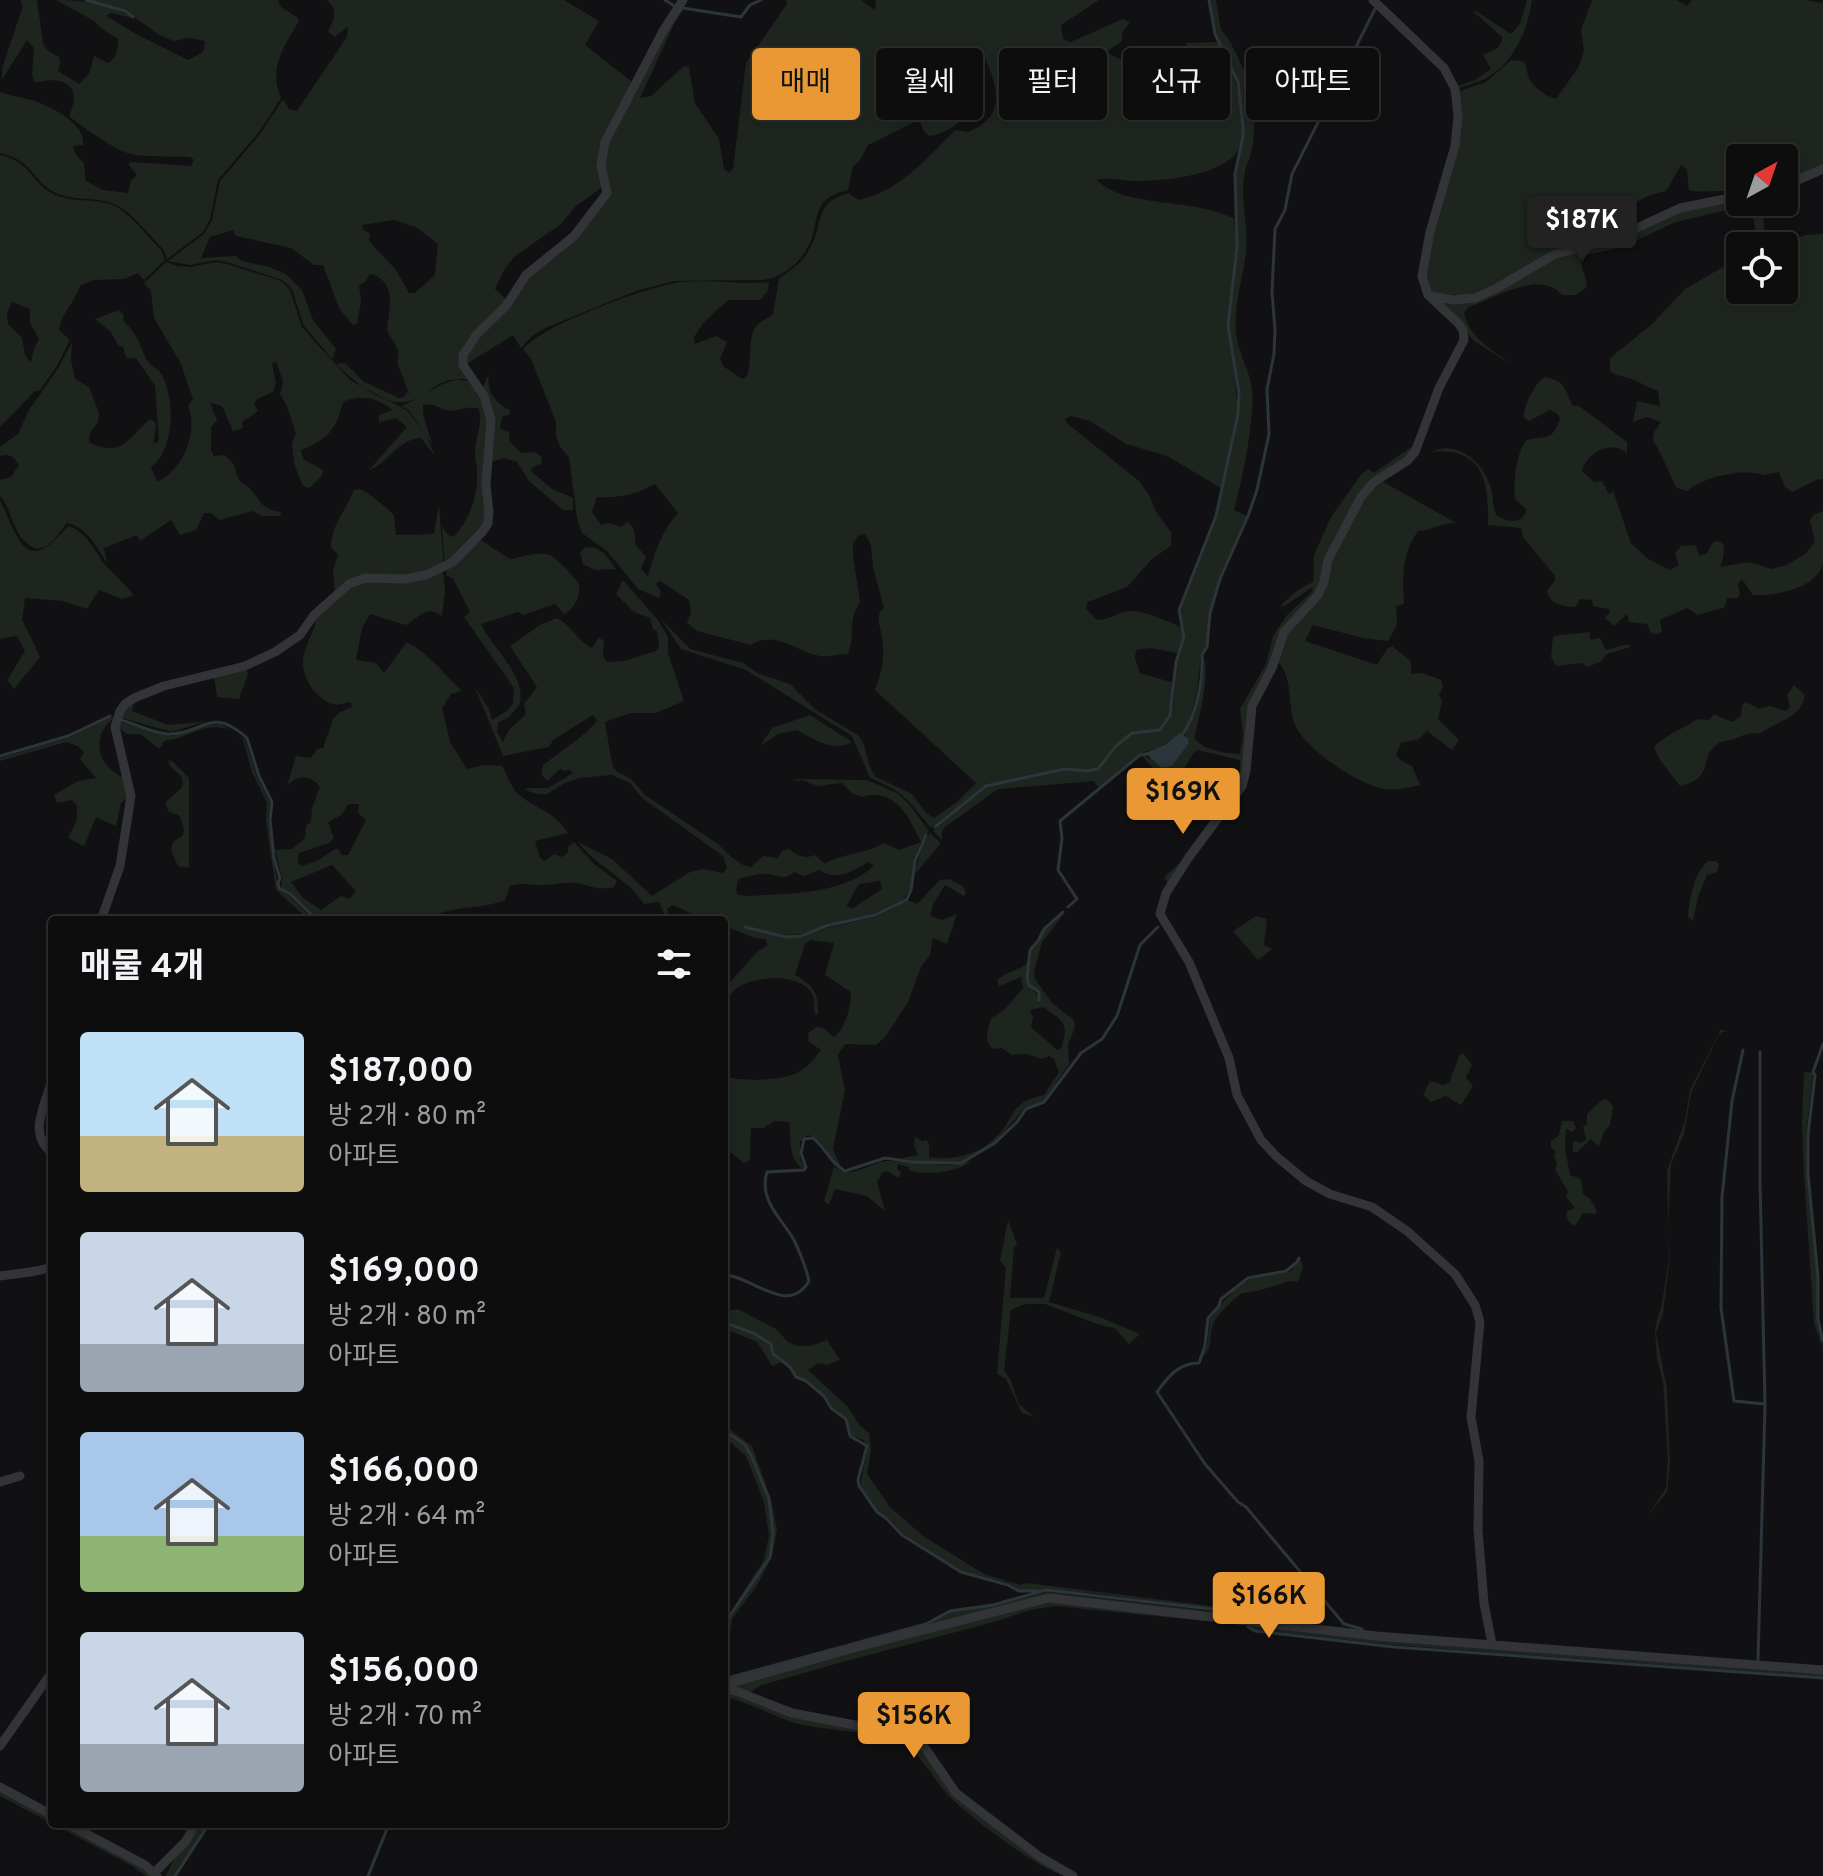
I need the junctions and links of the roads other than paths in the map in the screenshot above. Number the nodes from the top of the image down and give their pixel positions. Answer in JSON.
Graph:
{"nodes":[{"id":1,"x":683,"y":0,"type":"edge"},
{"id":2,"x":1373,"y":0,"type":"edge"},
{"id":3,"x":1823,"y":169,"type":"edge"},
{"id":4,"x":1798,"y":180,"type":"edge"},
{"id":5,"x":1726,"y":199,"type":"edge"},
{"id":6,"x":1428,"y":295,"type":"junction"},
{"id":7,"x":102,"y":916,"type":"edge"},
{"id":8,"x":48,"y":1093,"type":"edge"},
{"id":9,"x":48,"y":1148,"type":"edge"},
{"id":10,"x":48,"y":1269,"type":"edge"},
{"id":11,"x":0,"y":1276,"type":"edge"},
{"id":12,"x":20,"y":1476,"type":"dead end"},
{"id":13,"x":0,"y":1482,"type":"edge"},
{"id":14,"x":1492,"y":1644,"type":"junction"},
{"id":15,"x":1823,"y":1670,"type":"edge"},
{"id":16,"x":48,"y":1678,"type":"edge"},
{"id":17,"x":728,"y":1686,"type":"edge"},
{"id":18,"x":728,"y":1688,"type":"edge"},
{"id":19,"x":0,"y":1746,"type":"edge"},
{"id":20,"x":0,"y":1787,"type":"edge"},
{"id":21,"x":48,"y":1813,"type":"edge"},
{"id":22,"x":75,"y":1828,"type":"edge"},
{"id":23,"x":193,"y":1828,"type":"edge"},
{"id":24,"x":156,"y":1874,"type":"edge"},
{"id":25,"x":1073,"y":1876,"type":"edge"}],
"edges":[{"from":1,"to":7,"type":"street"},
{"from":2,"to":6,"type":"street"},
{"from":3,"to":4,"type":"street"},
{"from":5,"to":6,"type":"street"},
{"from":6,"to":14,"type":"street"},
{"from":8,"to":9,"type":"street"},
{"from":10,"to":11,"type":"street"},
{"from":12,"to":13,"type":"street"},
{"from":14,"to":15,"type":"street"},
{"from":14,"to":17,"type":"street"},
{"from":16,"to":19,"type":"street"},
{"from":18,"to":25,"type":"street"},
{"from":20,"to":21,"type":"street"},
{"from":22,"to":24,"type":"street"},
{"from":23,"to":24,"type":"street"}]}
